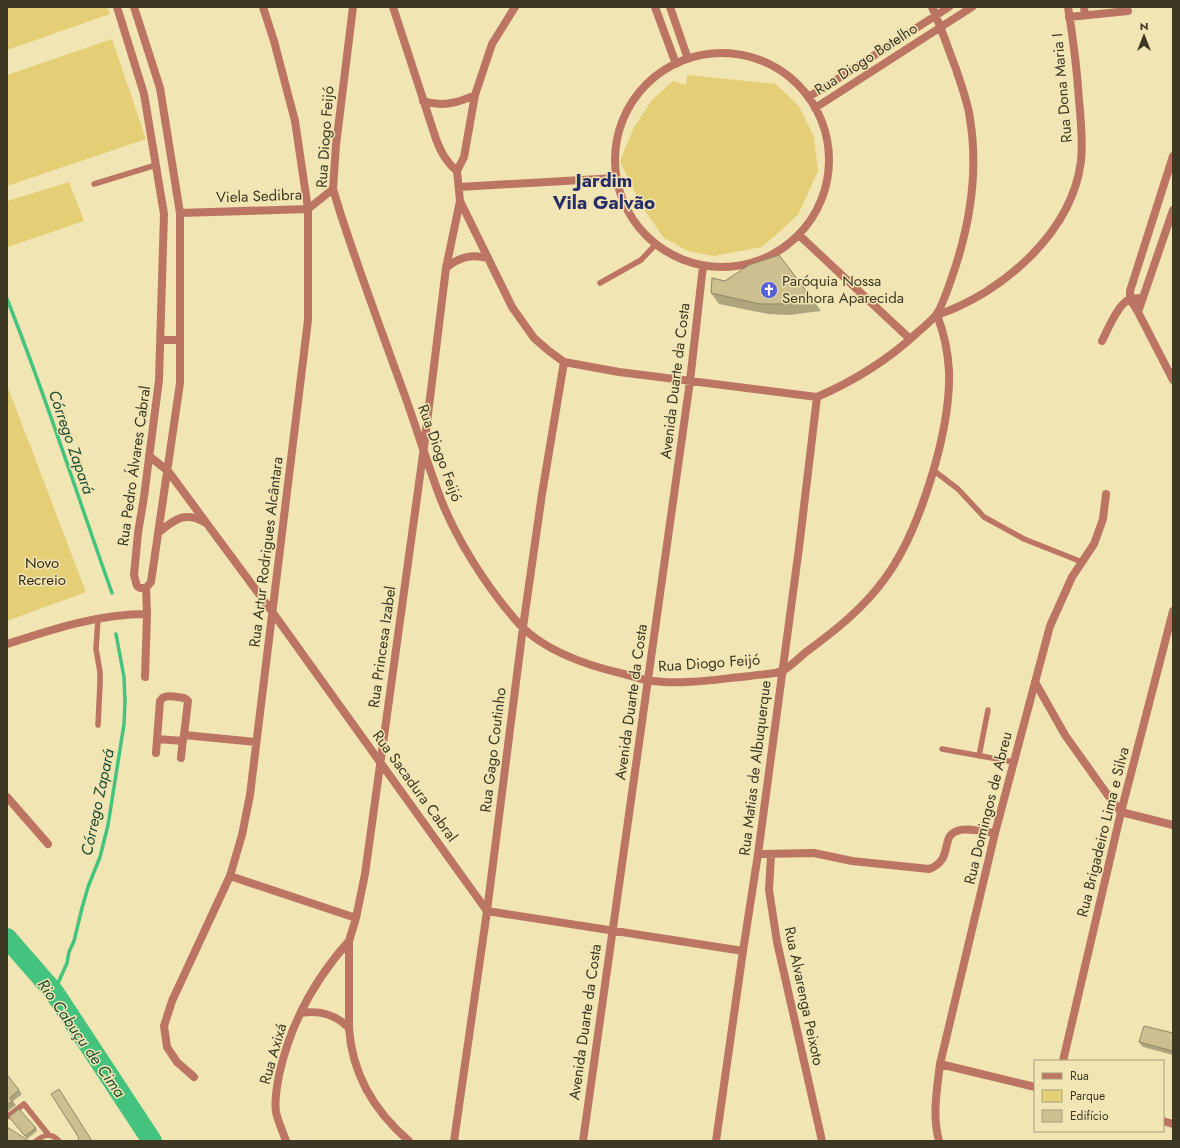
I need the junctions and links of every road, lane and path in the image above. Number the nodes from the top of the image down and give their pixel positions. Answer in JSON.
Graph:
{"nodes":[{"id":1,"x":117,"y":7,"type":"edge"},
{"id":2,"x":134,"y":7,"type":"edge"},
{"id":3,"x":263,"y":7,"type":"edge"},
{"id":4,"x":352,"y":7,"type":"edge"},
{"id":5,"x":393,"y":7,"type":"edge"},
{"id":6,"x":515,"y":7,"type":"edge"},
{"id":7,"x":655,"y":7,"type":"edge"},
{"id":8,"x":670,"y":7,"type":"edge"},
{"id":9,"x":932,"y":7,"type":"edge"},
{"id":10,"x":949,"y":7,"type":"edge"},
{"id":11,"x":972,"y":7,"type":"edge"},
{"id":12,"x":1068,"y":7,"type":"edge"},
{"id":13,"x":1084,"y":11,"type":"edge"},
{"id":14,"x":1128,"y":11,"type":"dead end"},
{"id":15,"x":936,"y":15,"type":"junction"},
{"id":16,"x":1069,"y":17,"type":"junction"},
{"id":17,"x":941,"y":28,"type":"junction"},
{"id":18,"x":688,"y":59,"type":"junction"},
{"id":19,"x":676,"y":64,"type":"junction"},
{"id":20,"x":475,"y":95,"type":"junction"},
{"id":21,"x":808,"y":97,"type":"junction"},
{"id":22,"x":423,"y":101,"type":"junction"},
{"id":23,"x":815,"y":108,"type":"junction"},
{"id":24,"x":1173,"y":156,"type":"edge"},
{"id":25,"x":156,"y":165,"type":"junction"},
{"id":26,"x":457,"y":172,"type":"junction"},
{"id":27,"x":616,"y":178,"type":"junction"},
{"id":28,"x":94,"y":184,"type":"dead end"},
{"id":29,"x":459,"y":188,"type":"junction"},
{"id":30,"x":333,"y":189,"type":"junction"},
{"id":31,"x":460,"y":201,"type":"junction"},
{"id":32,"x":308,"y":209,"type":"junction"},
{"id":33,"x":1173,"y":210,"type":"edge"},
{"id":34,"x":180,"y":213,"type":"junction"},
{"id":35,"x":799,"y":235,"type":"junction"},
{"id":36,"x":655,"y":245,"type":"junction"},
{"id":37,"x":488,"y":258,"type":"junction"},
{"id":38,"x":703,"y":266,"type":"junction"},
{"id":39,"x":446,"y":268,"type":"junction"},
{"id":40,"x":600,"y":283,"type":"dead end"},
{"id":41,"x":1143,"y":298,"type":"junction"},
{"id":42,"x":1130,"y":299,"type":"junction"},
{"id":43,"x":1138,"y":312,"type":"junction"},
{"id":44,"x":937,"y":315,"type":"junction"},
{"id":45,"x":910,"y":339,"type":"junction"},
{"id":46,"x":161,"y":340,"type":"junction"},
{"id":47,"x":180,"y":340,"type":"junction"},
{"id":48,"x":1102,"y":341,"type":"dead end"},
{"id":49,"x":564,"y":362,"type":"junction"},
{"id":50,"x":1173,"y":380,"type":"edge"},
{"id":51,"x":690,"y":381,"type":"junction"},
{"id":52,"x":817,"y":397,"type":"junction"},
{"id":53,"x":424,"y":447,"type":"junction"},
{"id":54,"x":149,"y":456,"type":"junction"},
{"id":55,"x":933,"y":470,"type":"junction"},
{"id":56,"x":168,"y":471,"type":"junction"},
{"id":57,"x":1106,"y":494,"type":"dead end"},
{"id":58,"x":206,"y":522,"type":"junction"},
{"id":59,"x":159,"y":532,"type":"junction"},
{"id":60,"x":1082,"y":562,"type":"junction"},
{"id":61,"x":146,"y":588,"type":"junction"},
{"id":62,"x":1173,"y":611,"type":"edge"},
{"id":63,"x":272,"y":613,"type":"junction"},
{"id":64,"x":147,"y":614,"type":"junction"},
{"id":65,"x":98,"y":618,"type":"junction"},
{"id":66,"x":523,"y":627,"type":"junction"},
{"id":67,"x":7,"y":644,"type":"edge"},
{"id":68,"x":781,"y":672,"type":"junction"},
{"id":69,"x":145,"y":677,"type":"dead end"},
{"id":70,"x":648,"y":680,"type":"junction"},
{"id":71,"x":1035,"y":682,"type":"junction"},
{"id":72,"x":988,"y":710,"type":"dead end"},
{"id":73,"x":98,"y":725,"type":"dead end"},
{"id":74,"x":183,"y":738,"type":"junction"},
{"id":75,"x":157,"y":739,"type":"junction"},
{"id":76,"x":256,"y":742,"type":"junction"},
{"id":77,"x":942,"y":749,"type":"dead end"},
{"id":78,"x":156,"y":754,"type":"dead end"},
{"id":79,"x":979,"y":756,"type":"junction"},
{"id":80,"x":181,"y":758,"type":"dead end"},
{"id":81,"x":1014,"y":762,"type":"junction"},
{"id":82,"x":381,"y":763,"type":"junction"},
{"id":83,"x":7,"y":797,"type":"edge"},
{"id":84,"x":1121,"y":812,"type":"junction"},
{"id":85,"x":1173,"y":825,"type":"edge"},
{"id":86,"x":995,"y":833,"type":"junction"},
{"id":87,"x":48,"y":844,"type":"dead end"},
{"id":88,"x":758,"y":854,"type":"junction"},
{"id":89,"x":771,"y":855,"type":"junction"},
{"id":90,"x":230,"y":876,"type":"junction"},
{"id":91,"x":487,"y":911,"type":"junction"},
{"id":92,"x":356,"y":918,"type":"junction"},
{"id":93,"x":612,"y":930,"type":"junction"},
{"id":94,"x":349,"y":941,"type":"junction"},
{"id":95,"x":743,"y":951,"type":"junction"},
{"id":96,"x":300,"y":1013,"type":"junction"},
{"id":97,"x":349,"y":1028,"type":"junction"},
{"id":98,"x":1063,"y":1060,"type":"edge"},
{"id":99,"x":940,"y":1064,"type":"junction"},
{"id":100,"x":194,"y":1077,"type":"dead end"},
{"id":101,"x":1034,"y":1087,"type":"edge"},
{"id":102,"x":7,"y":1118,"type":"edge"},
{"id":103,"x":48,"y":1134,"type":"junction"},
{"id":104,"x":36,"y":1141,"type":"edge"},
{"id":105,"x":59,"y":1141,"type":"edge"},
{"id":106,"x":286,"y":1141,"type":"edge"},
{"id":107,"x":409,"y":1141,"type":"edge"},
{"id":108,"x":454,"y":1141,"type":"edge"},
{"id":109,"x":583,"y":1141,"type":"edge"},
{"id":110,"x":716,"y":1141,"type":"edge"},
{"id":111,"x":822,"y":1141,"type":"edge"},
{"id":112,"x":939,"y":1141,"type":"edge"}],
"edges":[{"from":1,"to":25,"type":"street","name":"Rua Pedro Álvares Cabral"},
{"from":2,"to":34,"type":"street"},
{"from":3,"to":32,"type":"street","name":"Rua Artur Rodrigues Alcântara"},
{"from":4,"to":30,"type":"street","name":"Rua Diogo Feijó"},
{"from":5,"to":22,"type":"street"},
{"from":6,"to":20,"type":"street","name":"Rua Princesa Izabel"},
{"from":7,"to":19,"type":"street"},
{"from":8,"to":18,"type":"street"},
{"from":9,"to":15,"type":"street"},
{"from":10,"to":15,"type":"street","name":"Rua Diogo Botelho"},
{"from":11,"to":17,"type":"street","name":"Rua Diogo Botelho"},
{"from":12,"to":16,"type":"street","name":"Rua Dona Maria I"},
{"from":13,"to":14,"type":"street"},
{"from":13,"to":16,"type":"street"},
{"from":15,"to":17,"type":"street"},
{"from":15,"to":21,"type":"street","name":"Rua Diogo Botelho"},
{"from":16,"to":44,"type":"street","name":"Rua Dona Maria I"},
{"from":17,"to":23,"type":"street","name":"Rua Diogo Botelho"},
{"from":17,"to":44,"type":"street"},
{"from":18,"to":19,"type":"street"},
{"from":18,"to":21,"type":"street"},
{"from":19,"to":27,"type":"street"},
{"from":20,"to":22,"type":"street"},
{"from":20,"to":26,"type":"street","name":"Rua Princesa Izabel"},
{"from":21,"to":23,"type":"street"},
{"from":22,"to":26,"type":"street"},
{"from":23,"to":35,"type":"street"},
{"from":24,"to":42,"type":"street"},
{"from":25,"to":28,"type":"lane"},
{"from":25,"to":46,"type":"street","name":"Rua Pedro Álvares Cabral"},
{"from":26,"to":29,"type":"street","name":"Rua Princesa Izabel"},
{"from":27,"to":29,"type":"street"},
{"from":27,"to":36,"type":"street"},
{"from":29,"to":31,"type":"street","name":"Rua Princesa Izabel"},
{"from":30,"to":32,"type":"street","name":"Viela Sedibra"},
{"from":30,"to":53,"type":"street","name":"Rua Diogo Feijó"},
{"from":31,"to":37,"type":"street"},
{"from":31,"to":39,"type":"street","name":"Rua Princesa Izabel"},
{"from":32,"to":34,"type":"street","name":"Viela Sedibra"},
{"from":32,"to":63,"type":"street","name":"Rua Artur Rodrigues Alcântara"},
{"from":33,"to":41,"type":"street"},
{"from":34,"to":47,"type":"street"},
{"from":35,"to":38,"type":"street"},
{"from":35,"to":45,"type":"street"},
{"from":36,"to":38,"type":"street"},
{"from":36,"to":40,"type":"lane"},
{"from":37,"to":39,"type":"street"},
{"from":37,"to":49,"type":"street"},
{"from":38,"to":51,"type":"street","name":"Avenida Duarte da Costa"},
{"from":39,"to":53,"type":"street","name":"Rua Princesa Izabel"},
{"from":41,"to":42,"type":"street"},
{"from":41,"to":43,"type":"street"},
{"from":42,"to":43,"type":"street"},
{"from":42,"to":48,"type":"street"},
{"from":43,"to":50,"type":"street"},
{"from":44,"to":45,"type":"street"},
{"from":44,"to":55,"type":"street"},
{"from":45,"to":52,"type":"street"},
{"from":46,"to":47,"type":"street"},
{"from":46,"to":54,"type":"street","name":"Rua Pedro Álvares Cabral"},
{"from":47,"to":56,"type":"street"},
{"from":49,"to":51,"type":"street"},
{"from":49,"to":66,"type":"street","name":"Rua Gago Coutinho"},
{"from":51,"to":52,"type":"street"},
{"from":51,"to":70,"type":"street","name":"Avenida Duarte da Costa"},
{"from":52,"to":68,"type":"street","name":"Rua Matias de Albuquerque"},
{"from":53,"to":66,"type":"street","name":"Rua Diogo Feijó"},
{"from":53,"to":82,"type":"street","name":"Rua Princesa Izabel"},
{"from":54,"to":56,"type":"street","name":"Rua Sacadura Cabral"},
{"from":54,"to":61,"type":"street","name":"Rua Pedro Álvares Cabral"},
{"from":55,"to":60,"type":"lane"},
{"from":55,"to":68,"type":"street"},
{"from":56,"to":58,"type":"street","name":"Rua Sacadura Cabral"},
{"from":56,"to":59,"type":"street"},
{"from":57,"to":60,"type":"street","name":"Rua Domingos de Abreu"},
{"from":58,"to":59,"type":"street"},
{"from":58,"to":63,"type":"street","name":"Rua Sacadura Cabral"},
{"from":59,"to":61,"type":"street"},
{"from":60,"to":71,"type":"street","name":"Rua Domingos de Abreu"},
{"from":61,"to":64,"type":"street"},
{"from":62,"to":84,"type":"street","name":"Rua Brigadeiro Lima e Silva"},
{"from":63,"to":76,"type":"street","name":"Rua Artur Rodrigues Alcântara"},
{"from":63,"to":82,"type":"street","name":"Rua Sacadura Cabral"},
{"from":64,"to":65,"type":"street"},
{"from":64,"to":69,"type":"street"},
{"from":65,"to":67,"type":"street"},
{"from":65,"to":73,"type":"lane"},
{"from":66,"to":70,"type":"street","name":"Rua Diogo Feijó"},
{"from":66,"to":91,"type":"street","name":"Rua Gago Coutinho"},
{"from":68,"to":70,"type":"street","name":"Rua Diogo Feijó"},
{"from":68,"to":88,"type":"street","name":"Rua Matias de Albuquerque"},
{"from":70,"to":93,"type":"street","name":"Avenida Duarte da Costa"},
{"from":71,"to":81,"type":"street","name":"Rua Domingos de Abreu"},
{"from":71,"to":84,"type":"street"},
{"from":72,"to":79,"type":"lane"},
{"from":74,"to":75,"type":"street"},
{"from":74,"to":75,"type":"street"},
{"from":74,"to":76,"type":"street"},
{"from":74,"to":80,"type":"street"},
{"from":75,"to":78,"type":"street"},
{"from":76,"to":90,"type":"street","name":"Rua Artur Rodrigues Alcântara"},
{"from":77,"to":79,"type":"lane"},
{"from":79,"to":81,"type":"lane"},
{"from":81,"to":86,"type":"street","name":"Rua Domingos de Abreu"},
{"from":82,"to":91,"type":"street","name":"Rua Sacadura Cabral"},
{"from":82,"to":92,"type":"street","name":"Rua Princesa Izabel"},
{"from":83,"to":87,"type":"street"},
{"from":84,"to":85,"type":"street"},
{"from":84,"to":98,"type":"street","name":"Rua Brigadeiro Lima e Silva"},
{"from":86,"to":89,"type":"street"},
{"from":86,"to":99,"type":"street","name":"Rua Domingos de Abreu"},
{"from":88,"to":89,"type":"street"},
{"from":88,"to":95,"type":"street","name":"Rua Matias de Albuquerque"},
{"from":89,"to":111,"type":"street","name":"Rua Alvarenga Peixoto"},
{"from":90,"to":92,"type":"street"},
{"from":90,"to":100,"type":"street","name":"Rua Artur Rodrigues Alcântara"},
{"from":91,"to":93,"type":"street"},
{"from":91,"to":108,"type":"street","name":"Rua Gago Coutinho"},
{"from":92,"to":94,"type":"street","name":"Rua Princesa Izabel"},
{"from":93,"to":95,"type":"street"},
{"from":93,"to":109,"type":"street","name":"Avenida Duarte da Costa"},
{"from":94,"to":96,"type":"street","name":"Rua Axixá"},
{"from":94,"to":97,"type":"street","name":"Rua Princesa Izabel"},
{"from":95,"to":110,"type":"street","name":"Rua Matias de Albuquerque"},
{"from":96,"to":97,"type":"street"},
{"from":96,"to":106,"type":"street","name":"Rua Axixá"},
{"from":97,"to":107,"type":"street","name":"Rua Princesa Izabel"},
{"from":99,"to":101,"type":"street"},
{"from":99,"to":112,"type":"street","name":"Rua Domingos de Abreu"},
{"from":102,"to":103,"type":"lane"},
{"from":103,"to":104,"type":"lane"},
{"from":103,"to":105,"type":"lane"}]}
